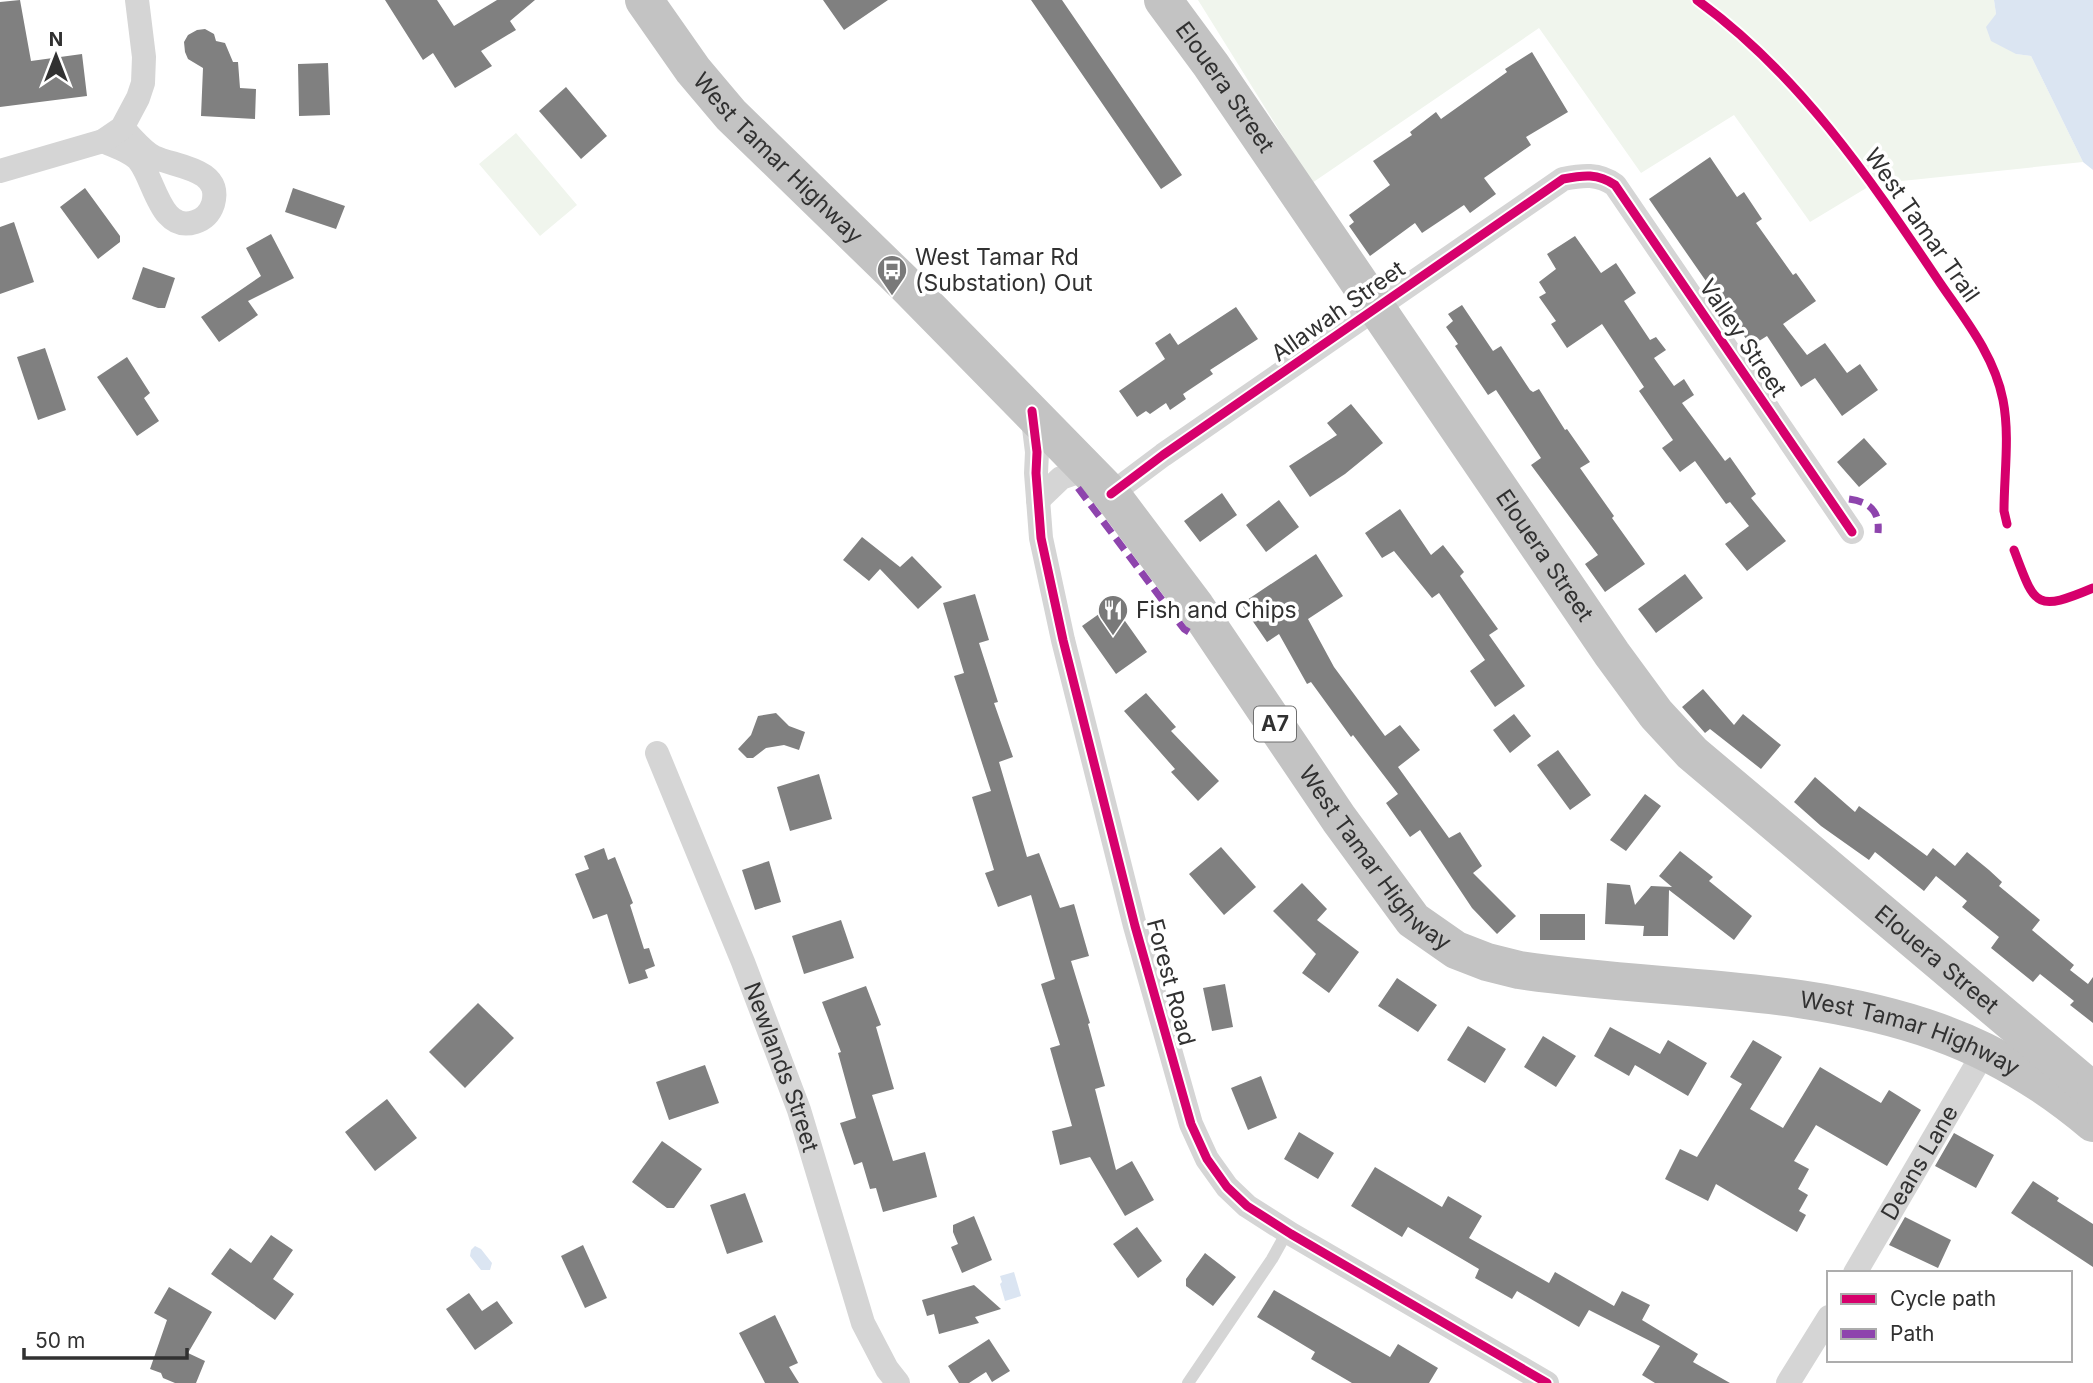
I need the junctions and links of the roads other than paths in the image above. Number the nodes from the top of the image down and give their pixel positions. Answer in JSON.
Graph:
{"nodes":[{"id":1,"x":137,"y":0,"type":"edge"},
{"id":2,"x":644,"y":0,"type":"edge"},
{"id":3,"x":1163,"y":0,"type":"edge"},
{"id":4,"x":0,"y":172,"type":"edge"},
{"id":5,"x":1594,"y":175,"type":"joint"},
{"id":6,"x":1375,"y":309,"type":"junction"},
{"id":7,"x":1032,"y":411,"type":"junction"},
{"id":8,"x":1099,"y":482,"type":"junction"},
{"id":9,"x":1038,"y":500,"type":"junction"},
{"id":10,"x":1852,"y":532,"type":"dead end"},
{"id":11,"x":657,"y":753,"type":"dead end"},
{"id":12,"x":2018,"y":1026,"type":"junction"},
{"id":13,"x":2053,"y":1041,"type":"dead end"},
{"id":14,"x":1984,"y":1052,"type":"junction"},
{"id":15,"x":2093,"y":1091,"type":"edge"},
{"id":16,"x":2093,"y":1123,"type":"edge"},
{"id":17,"x":1287,"y":1232,"type":"junction"},
{"id":18,"x":1857,"y":1271,"type":"edge"},
{"id":19,"x":1827,"y":1320,"type":"edge"},
{"id":20,"x":898,"y":1383,"type":"edge"},
{"id":21,"x":1188,"y":1383,"type":"edge"},
{"id":22,"x":1547,"y":1383,"type":"edge"},
{"id":23,"x":1788,"y":1383,"type":"edge"}],
"edges":[{"from":1,"to":4,"type":"street"},
{"from":2,"to":7,"type":"highway","name":"West Tamar Highway","number":"A7"},
{"from":3,"to":6,"type":"highway","name":"Elouera Street"},
{"from":5,"to":6,"type":"street","name":"Allawah Street"},
{"from":5,"to":10,"type":"street","name":"Valley Street"},
{"from":6,"to":8,"type":"street","name":"Allawah Street"},
{"from":6,"to":12,"type":"highway","name":"Elouera Street"},
{"from":7,"to":8,"type":"highway","name":"West Tamar Highway","number":"A7"},
{"from":7,"to":9,"type":"street","name":"Forest Road"},
{"from":8,"to":9,"type":"street","name":"Allawah Street"},
{"from":8,"to":14,"type":"highway","name":"West Tamar Highway","number":"A7"},
{"from":9,"to":17,"type":"street","name":"Forest Road"},
{"from":11,"to":20,"type":"street","name":"Newlands Street"},
{"from":12,"to":13,"type":"lane"},
{"from":12,"to":15,"type":"highway","name":"West Tamar Highway"},
{"from":14,"to":16,"type":"highway","name":"West Tamar Highway","number":"A7"},
{"from":14,"to":18,"type":"street","name":"Deans Lane"},
{"from":17,"to":21,"type":"lane"},
{"from":17,"to":22,"type":"street","name":"Forest Road"},
{"from":19,"to":23,"type":"street"}]}
